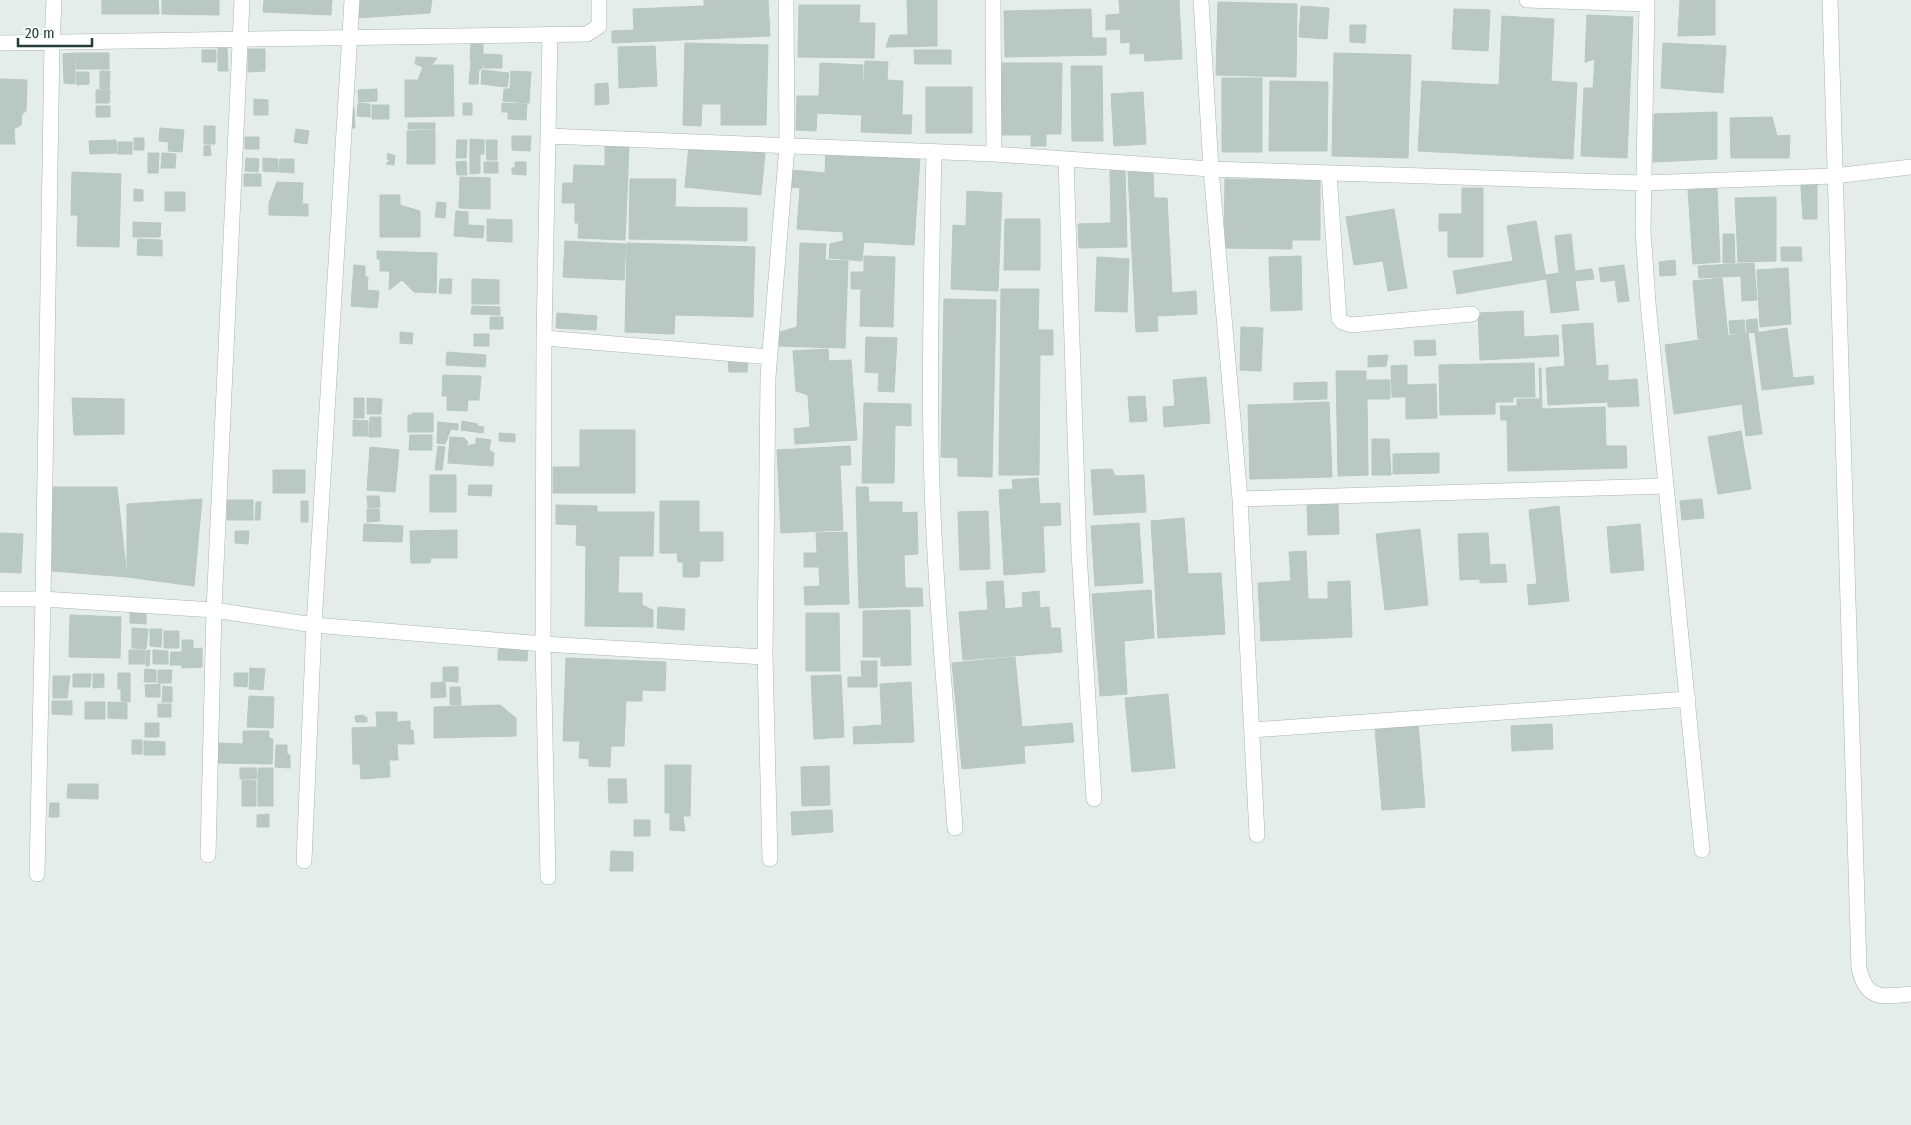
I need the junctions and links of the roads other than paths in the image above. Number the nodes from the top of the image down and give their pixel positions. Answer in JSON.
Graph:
{"nodes":[{"id":1,"x":54,"y":0,"type":"edge"},
{"id":2,"x":242,"y":0,"type":"edge"},
{"id":3,"x":352,"y":0,"type":"edge"},
{"id":4,"x":599,"y":0,"type":"edge"},
{"id":5,"x":786,"y":0,"type":"edge"},
{"id":6,"x":993,"y":0,"type":"edge"},
{"id":7,"x":1201,"y":0,"type":"edge"},
{"id":8,"x":1527,"y":0,"type":"edge"},
{"id":9,"x":1830,"y":0,"type":"edge"},
{"id":10,"x":1646,"y":2,"type":"edge"},
{"id":11,"x":550,"y":34,"type":"junction"},
{"id":12,"x":350,"y":38,"type":"junction"},
{"id":13,"x":240,"y":40,"type":"junction"},
{"id":14,"x":52,"y":42,"type":"junction"},
{"id":15,"x":0,"y":43,"type":"edge"},
{"id":16,"x":548,"y":136,"type":"junction"},
{"id":17,"x":787,"y":146,"type":"junction"},
{"id":18,"x":934,"y":153,"type":"junction"},
{"id":19,"x":994,"y":154,"type":"junction"},
{"id":20,"x":1066,"y":160,"type":"junction"},
{"id":21,"x":1911,"y":168,"type":"edge"},
{"id":22,"x":1211,"y":169,"type":"junction"},
{"id":23,"x":1329,"y":173,"type":"junction"},
{"id":24,"x":1834,"y":176,"type":"junction"},
{"id":25,"x":1643,"y":183,"type":"junction"},
{"id":26,"x":1472,"y":314,"type":"dead end"},
{"id":27,"x":544,"y":338,"type":"junction"},
{"id":28,"x":769,"y":357,"type":"junction"},
{"id":29,"x":1666,"y":486,"type":"junction"},
{"id":30,"x":1240,"y":499,"type":"junction"},
{"id":31,"x":0,"y":599,"type":"edge"},
{"id":32,"x":44,"y":599,"type":"junction"},
{"id":33,"x":214,"y":610,"type":"junction"},
{"id":34,"x":314,"y":625,"type":"junction"},
{"id":35,"x":543,"y":644,"type":"junction"},
{"id":36,"x":765,"y":657,"type":"junction"},
{"id":37,"x":1688,"y":699,"type":"junction"},
{"id":38,"x":1252,"y":730,"type":"junction"},
{"id":39,"x":1094,"y":799,"type":"dead end"},
{"id":40,"x":955,"y":828,"type":"dead end"},
{"id":41,"x":1257,"y":835,"type":"dead end"},
{"id":42,"x":1702,"y":850,"type":"dead end"},
{"id":43,"x":208,"y":855,"type":"dead end"},
{"id":44,"x":770,"y":859,"type":"dead end"},
{"id":45,"x":304,"y":861,"type":"dead end"},
{"id":46,"x":37,"y":874,"type":"dead end"},
{"id":47,"x":548,"y":877,"type":"dead end"},
{"id":48,"x":1911,"y":994,"type":"edge"}],
"edges":[{"from":1,"to":14,"type":"street"},
{"from":2,"to":13,"type":"street"},
{"from":3,"to":12,"type":"street"},
{"from":4,"to":11,"type":"street"},
{"from":5,"to":17,"type":"street"},
{"from":6,"to":19,"type":"street"},
{"from":7,"to":22,"type":"street"},
{"from":8,"to":10,"type":"street"},
{"from":9,"to":24,"type":"street"},
{"from":10,"to":25,"type":"street"},
{"from":11,"to":12,"type":"street"},
{"from":11,"to":16,"type":"street"},
{"from":12,"to":13,"type":"street"},
{"from":12,"to":34,"type":"street"},
{"from":13,"to":14,"type":"street"},
{"from":13,"to":33,"type":"street"},
{"from":14,"to":15,"type":"street"},
{"from":14,"to":32,"type":"street"},
{"from":16,"to":17,"type":"street"},
{"from":16,"to":27,"type":"street"},
{"from":17,"to":18,"type":"street"},
{"from":17,"to":28,"type":"street"},
{"from":18,"to":19,"type":"street"},
{"from":18,"to":40,"type":"street"},
{"from":19,"to":20,"type":"street"},
{"from":20,"to":22,"type":"street"},
{"from":20,"to":39,"type":"street"},
{"from":21,"to":24,"type":"street"},
{"from":22,"to":23,"type":"street"},
{"from":22,"to":30,"type":"street"},
{"from":23,"to":25,"type":"street"},
{"from":23,"to":26,"type":"street"},
{"from":24,"to":25,"type":"street"},
{"from":24,"to":48,"type":"street"},
{"from":25,"to":29,"type":"street"},
{"from":27,"to":28,"type":"street"},
{"from":27,"to":35,"type":"street"},
{"from":28,"to":36,"type":"street"},
{"from":29,"to":30,"type":"street"},
{"from":29,"to":37,"type":"street"},
{"from":30,"to":38,"type":"street"},
{"from":31,"to":32,"type":"street"},
{"from":32,"to":33,"type":"street"},
{"from":32,"to":46,"type":"street"},
{"from":33,"to":34,"type":"street"},
{"from":33,"to":43,"type":"street"},
{"from":34,"to":35,"type":"street"},
{"from":34,"to":45,"type":"street"},
{"from":35,"to":36,"type":"street"},
{"from":35,"to":47,"type":"street"},
{"from":36,"to":44,"type":"street"},
{"from":37,"to":38,"type":"street"},
{"from":37,"to":42,"type":"street"},
{"from":38,"to":41,"type":"street"}]}
